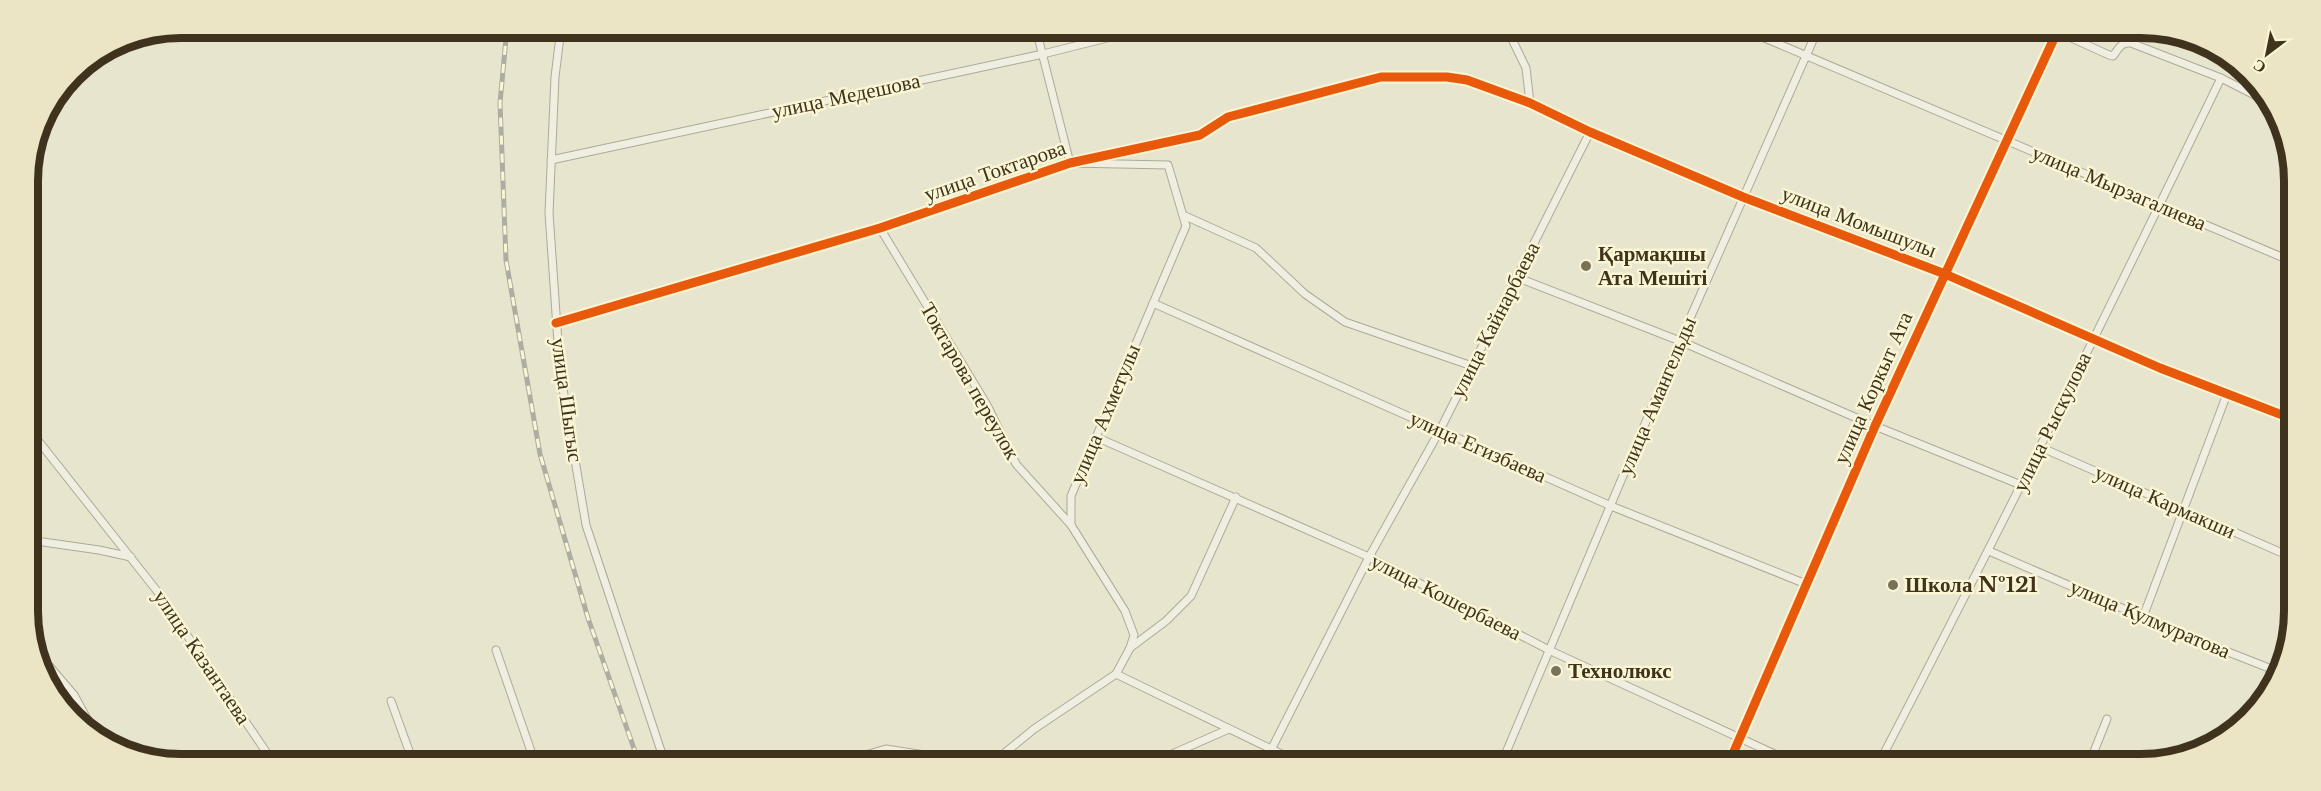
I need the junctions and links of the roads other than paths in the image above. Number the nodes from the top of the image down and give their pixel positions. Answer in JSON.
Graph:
{"nodes":[{"id":1,"x":560,"y":38,"type":"edge"},
{"id":2,"x":1039,"y":38,"type":"edge"},
{"id":3,"x":1107,"y":38,"type":"edge"},
{"id":4,"x":1511,"y":38,"type":"edge"},
{"id":5,"x":1764,"y":38,"type":"edge"},
{"id":6,"x":1814,"y":38,"type":"edge"},
{"id":7,"x":2054,"y":38,"type":"edge"},
{"id":8,"x":2071,"y":38,"type":"edge"},
{"id":9,"x":1043,"y":54,"type":"junction"},
{"id":10,"x":1806,"y":56,"type":"junction"},
{"id":11,"x":1447,"y":77,"type":"joint"},
{"id":12,"x":2220,"y":78,"type":"junction"},
{"id":13,"x":2255,"y":96,"type":"edge"},
{"id":14,"x":1530,"y":104,"type":"junction"},
{"id":15,"x":1590,"y":132,"type":"junction"},
{"id":16,"x":2007,"y":140,"type":"junction"},
{"id":17,"x":551,"y":160,"type":"junction"},
{"id":18,"x":1070,"y":163,"type":"junction"},
{"id":19,"x":1743,"y":198,"type":"junction"},
{"id":20,"x":2161,"y":205,"type":"junction"},
{"id":21,"x":1183,"y":215,"type":"junction"},
{"id":22,"x":880,"y":228,"type":"junction"},
{"id":23,"x":2284,"y":258,"type":"edge"},
{"id":24,"x":1945,"y":274,"type":"junction"},
{"id":25,"x":1516,"y":277,"type":"junction"},
{"id":26,"x":1153,"y":303,"type":"junction"},
{"id":27,"x":556,"y":323,"type":"junction"},
{"id":28,"x":2093,"y":339,"type":"junction"},
{"id":29,"x":1680,"y":341,"type":"junction"},
{"id":30,"x":1472,"y":366,"type":"junction"},
{"id":31,"x":2227,"y":394,"type":"junction"},
{"id":32,"x":2284,"y":416,"type":"edge"},
{"id":33,"x":1875,"y":426,"type":"junction"},
{"id":34,"x":1440,"y":430,"type":"junction"},
{"id":35,"x":1096,"y":437,"type":"junction"},
{"id":36,"x":38,"y":440,"type":"edge"},
{"id":37,"x":2040,"y":447,"type":"junction"},
{"id":38,"x":2021,"y":485,"type":"junction"},
{"id":39,"x":1236,"y":497,"type":"junction"},
{"id":40,"x":1611,"y":506,"type":"junction"},
{"id":41,"x":2183,"y":510,"type":"junction"},
{"id":42,"x":1071,"y":525,"type":"junction"},
{"id":43,"x":38,"y":541,"type":"edge"},
{"id":44,"x":1989,"y":551,"type":"junction"},
{"id":45,"x":2284,"y":554,"type":"edge"},
{"id":46,"x":131,"y":557,"type":"junction"},
{"id":47,"x":1369,"y":557,"type":"junction"},
{"id":48,"x":1806,"y":584,"type":"junction"},
{"id":49,"x":2143,"y":617,"type":"junction"},
{"id":50,"x":1130,"y":648,"type":"junction"},
{"id":51,"x":496,"y":650,"type":"dead end"},
{"id":52,"x":1551,"y":651,"type":"junction"},
{"id":53,"x":49,"y":665,"type":"edge"},
{"id":54,"x":2271,"y":669,"type":"edge"},
{"id":55,"x":1116,"y":674,"type":"junction"},
{"id":56,"x":391,"y":701,"type":"dead end"},
{"id":57,"x":87,"y":719,"type":"edge"},
{"id":58,"x":2107,"y":719,"type":"dead end"},
{"id":59,"x":1229,"y":729,"type":"junction"},
{"id":60,"x":1740,"y":738,"type":"junction"},
{"id":61,"x":1271,"y":750,"type":"junction"},
{"id":62,"x":1173,"y":753,"type":"edge"},
{"id":63,"x":1268,"y":753,"type":"edge"},
{"id":64,"x":1279,"y":753,"type":"edge"},
{"id":65,"x":1506,"y":753,"type":"edge"},
{"id":66,"x":1733,"y":753,"type":"edge"},
{"id":67,"x":1773,"y":753,"type":"edge"},
{"id":68,"x":1884,"y":753,"type":"edge"},
{"id":69,"x":2095,"y":753,"type":"edge"},
{"id":70,"x":268,"y":754,"type":"edge"},
{"id":71,"x":410,"y":754,"type":"edge"},
{"id":72,"x":532,"y":754,"type":"edge"},
{"id":73,"x":662,"y":754,"type":"edge"},
{"id":74,"x":870,"y":754,"type":"edge"},
{"id":75,"x":916,"y":754,"type":"edge"},
{"id":76,"x":1004,"y":754,"type":"edge"}],
"edges":[{"from":1,"to":17,"type":"street","name":"улица Шыгыс"},
{"from":2,"to":9,"type":"street"},
{"from":3,"to":9,"type":"street","name":"улица Медешова"},
{"from":4,"to":14,"type":"street"},
{"from":5,"to":10,"type":"street","name":"улица Мырзагалиева"},
{"from":6,"to":10,"type":"street","name":"улица Амангельды"},
{"from":7,"to":16,"type":"street","name":"улица Коркыт Ата"},
{"from":8,"to":12,"type":"street"},
{"from":9,"to":17,"type":"street","name":"улица Медешова"},
{"from":9,"to":18,"type":"street"},
{"from":10,"to":16,"type":"street","name":"улица Мырзагалиева"},
{"from":10,"to":19,"type":"street","name":"улица Амангельды"},
{"from":11,"to":14,"type":"street","name":"улица Момышулы"},
{"from":11,"to":18,"type":"street","name":"улица Токтарова"},
{"from":12,"to":13,"type":"street"},
{"from":12,"to":20,"type":"street","name":"улица Рыскулова"},
{"from":14,"to":15,"type":"street","name":"улица Момышулы"},
{"from":15,"to":19,"type":"street","name":"улица Момышулы"},
{"from":15,"to":25,"type":"street","name":"улица Кайнарбаева"},
{"from":16,"to":20,"type":"street","name":"улица Мырзагалиева"},
{"from":16,"to":24,"type":"street","name":"улица Коркыт Ата"},
{"from":17,"to":27,"type":"street","name":"улица Шыгыс"},
{"from":18,"to":21,"type":"street","name":"улица Ахметулы"},
{"from":18,"to":22,"type":"street","name":"улица Токтарова"},
{"from":19,"to":24,"type":"street","name":"улица Момышулы"},
{"from":19,"to":29,"type":"street","name":"улица Амангельды"},
{"from":20,"to":23,"type":"street","name":"улица Мырзагалиева"},
{"from":20,"to":28,"type":"street","name":"улица Рыскулова"},
{"from":21,"to":26,"type":"street","name":"улица Ахметулы"},
{"from":21,"to":30,"type":"street"},
{"from":22,"to":27,"type":"street","name":"улица Токтарова"},
{"from":22,"to":42,"type":"street","name":"Токтарова переулок"},
{"from":24,"to":28,"type":"street","name":"улица Момышулы"},
{"from":24,"to":33,"type":"street","name":"улица Коркыт Ата"},
{"from":25,"to":29,"type":"street"},
{"from":25,"to":30,"type":"street","name":"улица Кайнарбаева"},
{"from":26,"to":34,"type":"street","name":"улица Егизбаева"},
{"from":26,"to":35,"type":"street","name":"улица Ахметулы"},
{"from":27,"to":73,"type":"street","name":"улица Шыгыс"},
{"from":28,"to":31,"type":"street","name":"улица Момышулы"},
{"from":28,"to":37,"type":"street","name":"улица Рыскулова"},
{"from":29,"to":33,"type":"street"},
{"from":29,"to":40,"type":"street","name":"улица Амангельды"},
{"from":30,"to":34,"type":"street","name":"улица Кайнарбаева"},
{"from":31,"to":32,"type":"street","name":"улица Момышулы"},
{"from":31,"to":41,"type":"street"},
{"from":33,"to":38,"type":"street"},
{"from":33,"to":48,"type":"street","name":"улица Коркыт Ата"},
{"from":34,"to":40,"type":"street","name":"улица Егизбаева"},
{"from":34,"to":47,"type":"street","name":"улица Кайнарбаева"},
{"from":35,"to":39,"type":"street","name":"улица Кошербаева"},
{"from":35,"to":42,"type":"street","name":"улица Ахметулы"},
{"from":36,"to":46,"type":"street","name":"улица Казантаева"},
{"from":37,"to":38,"type":"street","name":"улица Рыскулова"},
{"from":37,"to":41,"type":"street","name":"улица Кармакши"},
{"from":38,"to":44,"type":"street","name":"улица Рыскулова"},
{"from":39,"to":47,"type":"street","name":"улица Кошербаева"},
{"from":39,"to":50,"type":"street"},
{"from":40,"to":48,"type":"street","name":"улица Егизбаева"},
{"from":40,"to":52,"type":"street","name":"улица Амангельды"},
{"from":41,"to":45,"type":"street","name":"улица Кармакши"},
{"from":41,"to":49,"type":"street"},
{"from":42,"to":50,"type":"street"},
{"from":43,"to":46,"type":"street"},
{"from":44,"to":49,"type":"street","name":"улица Кулмуратова"},
{"from":44,"to":68,"type":"street","name":"улица Рыскулова"},
{"from":46,"to":70,"type":"street","name":"улица Казантаева"},
{"from":47,"to":52,"type":"street","name":"улица Кошербаева"},
{"from":47,"to":61,"type":"street","name":"улица Кайнарбаева"},
{"from":48,"to":60,"type":"street","name":"улица Коркыт Ата"},
{"from":49,"to":54,"type":"street","name":"улица Кулмуратова"},
{"from":50,"to":55,"type":"street"},
{"from":51,"to":72,"type":"street"},
{"from":52,"to":60,"type":"street","name":"улица Кошербаева"},
{"from":52,"to":65,"type":"street","name":"улица Амангельды"},
{"from":53,"to":57,"type":"street"},
{"from":55,"to":59,"type":"street"},
{"from":55,"to":76,"type":"street"},
{"from":56,"to":71,"type":"street"},
{"from":58,"to":69,"type":"street"},
{"from":59,"to":61,"type":"street"},
{"from":59,"to":62,"type":"street"},
{"from":60,"to":66,"type":"street","name":"улица Коркыт Ата"},
{"from":60,"to":67,"type":"street","name":"улица Кошербаева"},
{"from":61,"to":63,"type":"street","name":"улица Кайнарбаева"},
{"from":61,"to":64,"type":"street"},
{"from":74,"to":75,"type":"street"}]}
